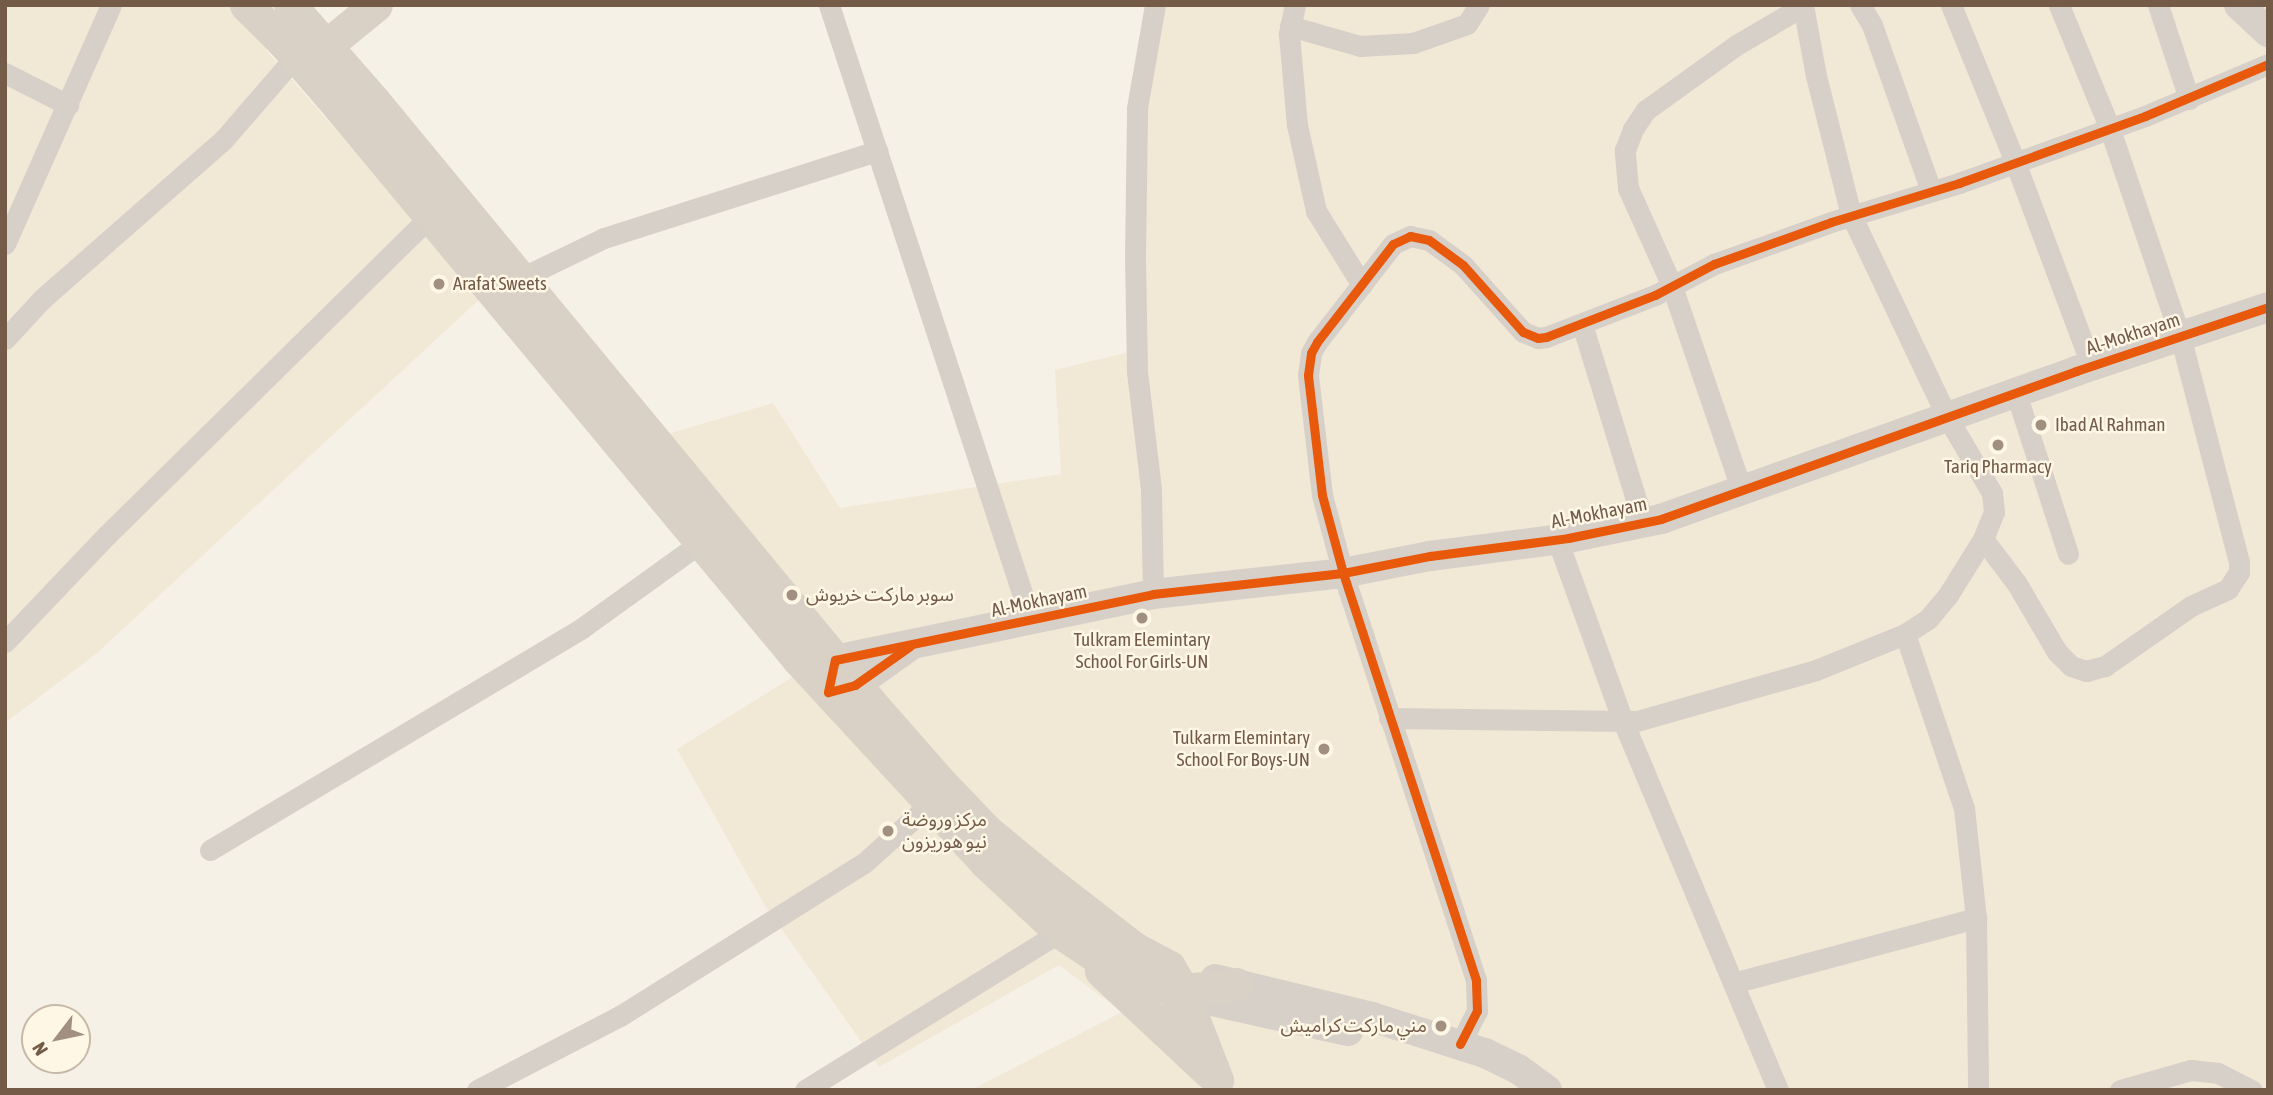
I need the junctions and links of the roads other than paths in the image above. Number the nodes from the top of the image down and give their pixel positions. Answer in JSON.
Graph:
{"nodes":[{"id":1,"x":111,"y":5,"type":"edge"},
{"id":2,"x":246,"y":5,"type":"edge"},
{"id":3,"x":829,"y":5,"type":"edge"},
{"id":4,"x":1155,"y":5,"type":"edge"},
{"id":5,"x":1295,"y":5,"type":"edge"},
{"id":6,"x":1479,"y":5,"type":"edge"},
{"id":7,"x":1860,"y":5,"type":"edge"},
{"id":8,"x":1951,"y":5,"type":"edge"},
{"id":9,"x":2059,"y":5,"type":"edge"},
{"id":10,"x":2158,"y":5,"type":"edge"},
{"id":11,"x":2239,"y":5,"type":"edge"},
{"id":12,"x":1803,"y":6,"type":"edge"},
{"id":13,"x":360,"y":11,"type":"edge"},
{"id":14,"x":281,"y":18,"type":"edge"},
{"id":15,"x":1290,"y":26,"type":"junction"},
{"id":16,"x":2268,"y":32,"type":"edge"},
{"id":17,"x":316,"y":47,"type":"junction"},
{"id":18,"x":2268,"y":64,"type":"edge"},
{"id":19,"x":5,"y":73,"type":"edge"},
{"id":20,"x":2189,"y":99,"type":"junction"},
{"id":21,"x":374,"y":101,"type":"junction"},
{"id":22,"x":68,"y":105,"type":"junction"},
{"id":23,"x":2110,"y":128,"type":"junction"},
{"id":24,"x":877,"y":151,"type":"junction"},
{"id":25,"x":2015,"y":162,"type":"junction"},
{"id":26,"x":1931,"y":191,"type":"junction"},
{"id":27,"x":1852,"y":215,"type":"junction"},
{"id":28,"x":429,"y":216,"type":"junction"},
{"id":29,"x":5,"y":244,"type":"edge"},
{"id":30,"x":519,"y":279,"type":"junction"},
{"id":31,"x":1362,"y":285,"type":"junction"},
{"id":32,"x":1672,"y":286,"type":"junction"},
{"id":33,"x":2266,"y":313,"type":"edge"},
{"id":34,"x":1582,"y":324,"type":"junction"},
{"id":35,"x":2180,"y":336,"type":"junction"},
{"id":36,"x":5,"y":338,"type":"edge"},
{"id":37,"x":2092,"y":367,"type":"junction"},
{"id":38,"x":2016,"y":393,"type":"junction"},
{"id":39,"x":1947,"y":417,"type":"junction"},
{"id":40,"x":1742,"y":491,"type":"junction"},
{"id":41,"x":1643,"y":522,"type":"junction"},
{"id":42,"x":1557,"y":539,"type":"junction"},
{"id":43,"x":1983,"y":540,"type":"junction"},
{"id":44,"x":700,"y":543,"type":"junction"},
{"id":45,"x":2068,"y":554,"type":"dead end"},
{"id":46,"x":1343,"y":573,"type":"junction"},
{"id":47,"x":1153,"y":594,"type":"junction"},
{"id":48,"x":1031,"y":620,"type":"junction"},
{"id":49,"x":1905,"y":634,"type":"junction"},
{"id":50,"x":5,"y":642,"type":"edge"},
{"id":51,"x":839,"y":679,"type":"junction"},
{"id":52,"x":1389,"y":718,"type":"junction"},
{"id":53,"x":1629,"y":726,"type":"junction"},
{"id":54,"x":930,"y":804,"type":"junction"},
{"id":55,"x":211,"y":850,"type":"dead end"},
{"id":56,"x":1976,"y":918,"type":"junction"},
{"id":57,"x":1060,"y":932,"type":"junction"},
{"id":58,"x":1177,"y":981,"type":"junction"},
{"id":59,"x":1733,"y":983,"type":"junction"},
{"id":60,"x":1237,"y":984,"type":"joint"},
{"id":61,"x":1460,"y":1044,"type":"junction"},
{"id":62,"x":1221,"y":1085,"type":"edge"},
{"id":63,"x":477,"y":1090,"type":"edge"},
{"id":64,"x":805,"y":1090,"type":"edge"},
{"id":65,"x":1547,"y":1090,"type":"edge"},
{"id":66,"x":1778,"y":1090,"type":"edge"},
{"id":67,"x":1978,"y":1090,"type":"edge"},
{"id":68,"x":2120,"y":1090,"type":"edge"},
{"id":69,"x":2252,"y":1090,"type":"edge"}],
"edges":[{"from":1,"to":22,"type":"street"},
{"from":2,"to":14,"type":"main road"},
{"from":3,"to":24,"type":"street"},
{"from":4,"to":47,"type":"street"},
{"from":5,"to":15,"type":"street"},
{"from":6,"to":15,"type":"street"},
{"from":7,"to":26,"type":"street"},
{"from":8,"to":25,"type":"street"},
{"from":9,"to":23,"type":"street"},
{"from":10,"to":20,"type":"street"},
{"from":11,"to":16,"type":"street"},
{"from":12,"to":27,"type":"street"},
{"from":12,"to":32,"type":"street"},
{"from":13,"to":17,"type":"main road"},
{"from":13,"to":21,"type":"main road"},
{"from":14,"to":17,"type":"main road"},
{"from":15,"to":31,"type":"street"},
{"from":17,"to":21,"type":"main road"},
{"from":17,"to":28,"type":"main road"},
{"from":17,"to":36,"type":"street"},
{"from":18,"to":20,"type":"street"},
{"from":19,"to":22,"type":"street"},
{"from":20,"to":23,"type":"street"},
{"from":21,"to":30,"type":"main road"},
{"from":22,"to":29,"type":"street"},
{"from":23,"to":25,"type":"street"},
{"from":23,"to":35,"type":"street"},
{"from":24,"to":30,"type":"street"},
{"from":24,"to":48,"type":"street"},
{"from":25,"to":26,"type":"street"},
{"from":25,"to":37,"type":"street"},
{"from":26,"to":27,"type":"street"},
{"from":27,"to":32,"type":"street"},
{"from":27,"to":39,"type":"street"},
{"from":28,"to":44,"type":"main road"},
{"from":28,"to":50,"type":"street"},
{"from":30,"to":51,"type":"main road"},
{"from":31,"to":34,"type":"street"},
{"from":31,"to":46,"type":"street"},
{"from":32,"to":34,"type":"street"},
{"from":32,"to":40,"type":"street"},
{"from":33,"to":35,"type":"street","name":"Al-Mokhayam"},
{"from":34,"to":41,"type":"street"},
{"from":35,"to":37,"type":"street","name":"Al-Mokhayam"},
{"from":35,"to":43,"type":"street"},
{"from":37,"to":38,"type":"street","name":"Al-Mokhayam"},
{"from":38,"to":39,"type":"street","name":"Al-Mokhayam"},
{"from":38,"to":45,"type":"street"},
{"from":39,"to":40,"type":"street","name":"Al-Mokhayam"},
{"from":39,"to":43,"type":"street"},
{"from":40,"to":41,"type":"street","name":"Al-Mokhayam"},
{"from":41,"to":42,"type":"street","name":"Al-Mokhayam"},
{"from":42,"to":46,"type":"street","name":"Al-Mokhayam"},
{"from":42,"to":53,"type":"street"},
{"from":43,"to":49,"type":"street"},
{"from":44,"to":51,"type":"main road"},
{"from":44,"to":55,"type":"street"},
{"from":46,"to":47,"type":"street","name":"Al-Mokhayam"},
{"from":46,"to":52,"type":"street"},
{"from":47,"to":48,"type":"street","name":"Al-Mokhayam"},
{"from":48,"to":51,"type":"street","name":"Al-Mokhayam"},
{"from":49,"to":53,"type":"street"},
{"from":49,"to":56,"type":"street"},
{"from":51,"to":54,"type":"main road"},
{"from":51,"to":58,"type":"main road"},
{"from":52,"to":53,"type":"street"},
{"from":52,"to":61,"type":"street"},
{"from":53,"to":59,"type":"street"},
{"from":54,"to":57,"type":"main road"},
{"from":54,"to":63,"type":"street"},
{"from":56,"to":59,"type":"street"},
{"from":56,"to":67,"type":"street"},
{"from":57,"to":58,"type":"main road"},
{"from":57,"to":62,"type":"main road"},
{"from":57,"to":64,"type":"street"},
{"from":58,"to":60,"type":"main road"},
{"from":58,"to":61,"type":"street"},
{"from":58,"to":62,"type":"main road"},
{"from":59,"to":66,"type":"street"},
{"from":60,"to":61,"type":"street"},
{"from":61,"to":65,"type":"street"},
{"from":68,"to":69,"type":"street"}]}
